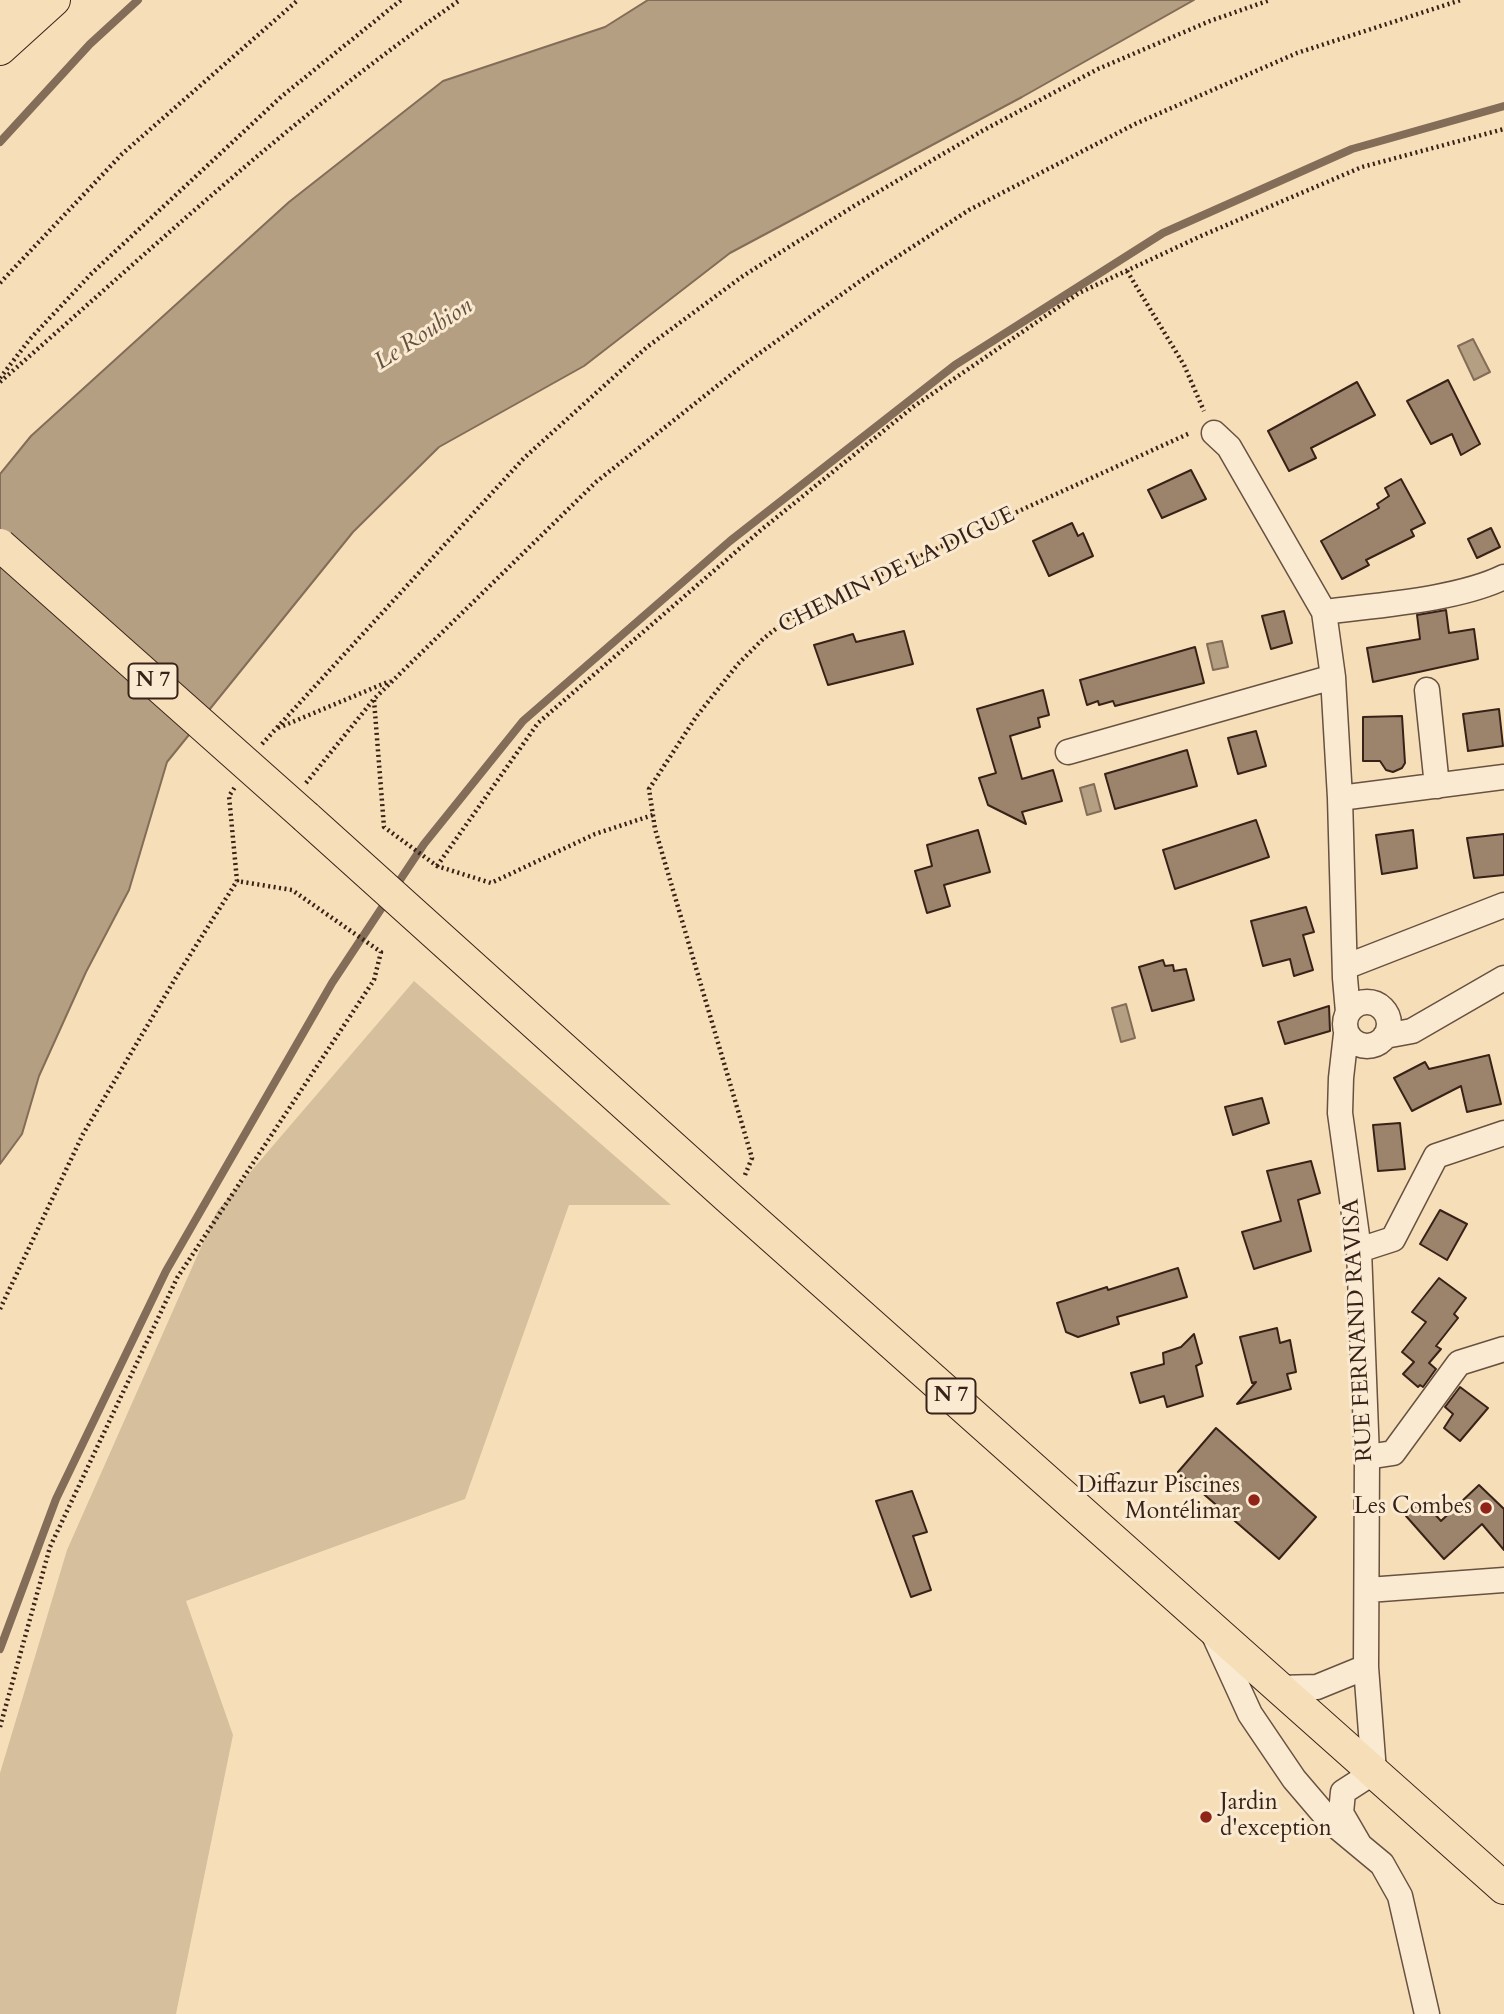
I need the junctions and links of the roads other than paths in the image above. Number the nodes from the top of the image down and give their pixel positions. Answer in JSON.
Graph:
{"nodes":[{"id":1,"x":19,"y":0,"type":"edge"},
{"id":2,"x":54,"y":0,"type":"edge"},
{"id":3,"x":0,"y":27,"type":"edge"},
{"id":4,"x":0,"y":49,"type":"edge"},
{"id":5,"x":1214,"y":433,"type":"road end"},
{"id":6,"x":0,"y":545,"type":"edge"},
{"id":7,"x":1504,"y":577,"type":"edge"},
{"id":8,"x":1324,"y":612,"type":"junction"},
{"id":9,"x":1333,"y":677,"type":"junction"},
{"id":10,"x":1427,"y":690,"type":"dead end"},
{"id":11,"x":1068,"y":752,"type":"dead end"},
{"id":12,"x":1504,"y":777,"type":"edge"},
{"id":13,"x":1437,"y":786,"type":"junction"},
{"id":14,"x":1340,"y":798,"type":"junction"},
{"id":15,"x":1504,"y":905,"type":"edge"},
{"id":16,"x":1345,"y":972,"type":"junction"},
{"id":17,"x":1504,"y":978,"type":"edge"},
{"id":18,"x":1367,"y":1024,"type":"junction"},
{"id":19,"x":1504,"y":1133,"type":"edge"},
{"id":20,"x":1359,"y":1250,"type":"junction"},
{"id":21,"x":1504,"y":1349,"type":"edge"},
{"id":22,"x":1367,"y":1457,"type":"junction"},
{"id":23,"x":1504,"y":1580,"type":"edge"},
{"id":24,"x":1368,"y":1590,"type":"junction"},
{"id":25,"x":1212,"y":1629,"type":"junction"},
{"id":26,"x":1367,"y":1667,"type":"junction"},
{"id":27,"x":1278,"y":1688,"type":"junction"},
{"id":28,"x":1374,"y":1772,"type":"junction"},
{"id":29,"x":1359,"y":1844,"type":"junction"},
{"id":30,"x":1504,"y":1888,"type":"edge"},
{"id":31,"x":1427,"y":2014,"type":"edge"}],
"edges":[{"from":1,"to":3,"type":"main road"},
{"from":2,"to":4,"type":"main road"},
{"from":5,"to":8,"type":"street"},
{"from":6,"to":25,"type":"main road","number":"N 7","bridge":true},
{"from":7,"to":8,"type":"street"},
{"from":8,"to":9,"type":"street"},
{"from":9,"to":11,"type":"street"},
{"from":9,"to":14,"type":"street"},
{"from":10,"to":13,"type":"street"},
{"from":12,"to":13,"type":"street"},
{"from":13,"to":14,"type":"street"},
{"from":14,"to":16,"type":"street"},
{"from":15,"to":16,"type":"street"},
{"from":16,"to":18,"type":"street"},
{"from":17,"to":18,"type":"street"},
{"from":18,"to":20,"type":"street","name":"RUE FERNAND RAVISA"},
{"from":19,"to":20,"type":"street"},
{"from":20,"to":22,"type":"street","name":"RUE FERNAND RAVISA"},
{"from":21,"to":22,"type":"street"},
{"from":22,"to":24,"type":"street","name":"RUE FERNAND RAVISA"},
{"from":23,"to":24,"type":"street"},
{"from":24,"to":26,"type":"street","name":"RUE FERNAND RAVISA"},
{"from":25,"to":27,"type":"main road","number":"N 7"},
{"from":25,"to":29,"type":"street"},
{"from":26,"to":27,"type":"street"},
{"from":26,"to":28,"type":"street","name":"RUE FERNAND RAVISA"},
{"from":27,"to":28,"type":"main road","number":"N 7"},
{"from":28,"to":29,"type":"street"},
{"from":28,"to":30,"type":"main road","number":"N 7"},
{"from":29,"to":31,"type":"street"}]}
